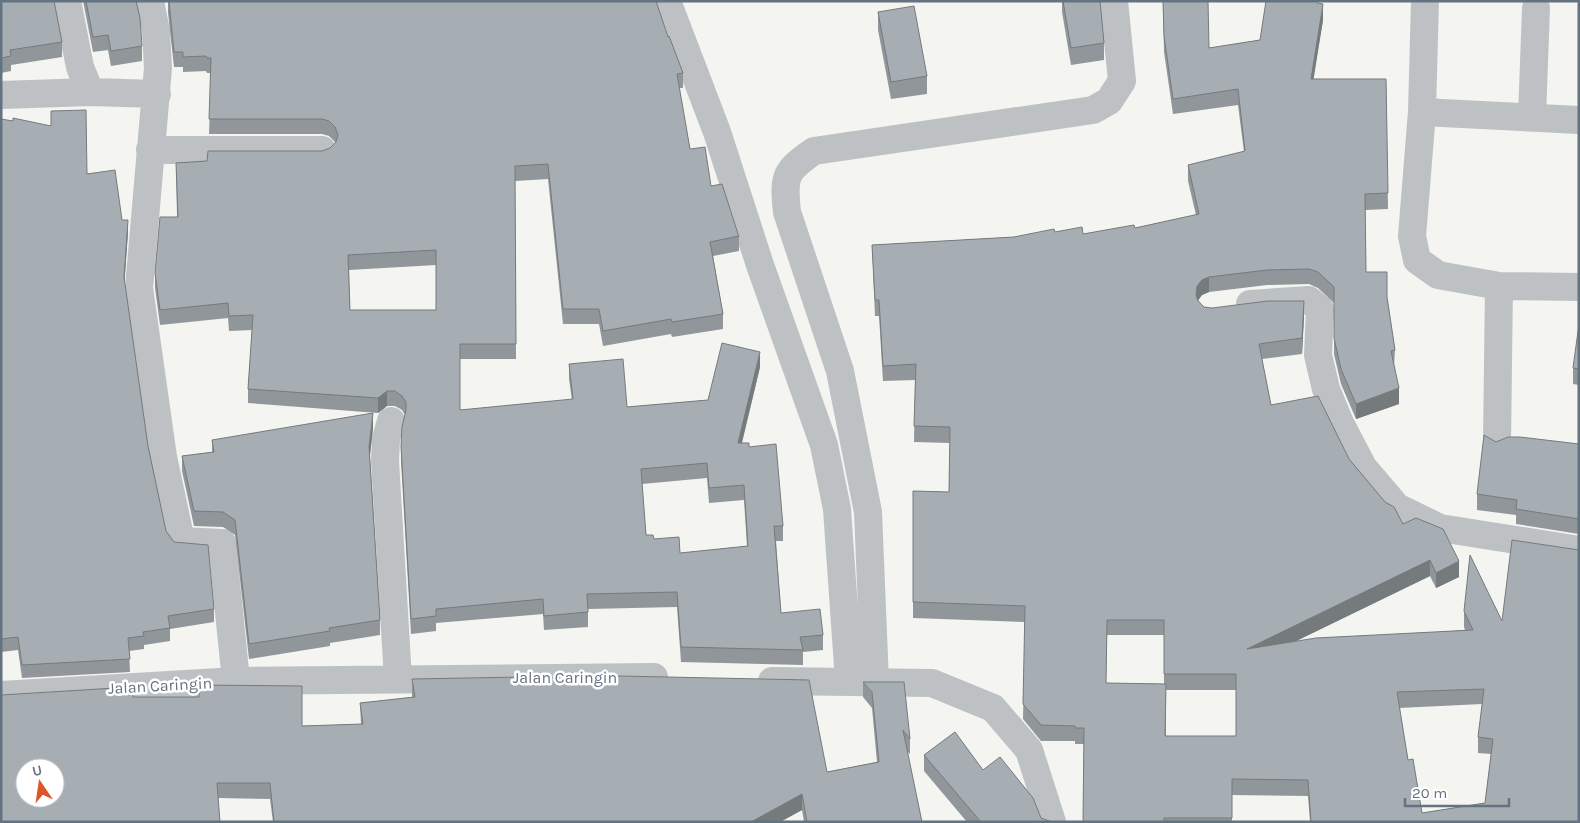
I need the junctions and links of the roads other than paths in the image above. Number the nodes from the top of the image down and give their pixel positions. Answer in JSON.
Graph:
{"nodes":[{"id":1,"x":67,"y":1,"type":"edge"},
{"id":2,"x":150,"y":1,"type":"edge"},
{"id":3,"x":667,"y":1,"type":"edge"},
{"id":4,"x":1114,"y":1,"type":"edge"},
{"id":5,"x":1425,"y":1,"type":"edge"},
{"id":6,"x":1536,"y":8,"type":"dead end"},
{"id":7,"x":90,"y":92,"type":"junction"},
{"id":8,"x":157,"y":94,"type":"junction"},
{"id":9,"x":1,"y":95,"type":"edge"},
{"id":10,"x":1422,"y":112,"type":"junction"},
{"id":11,"x":1532,"y":117,"type":"junction"},
{"id":12,"x":1579,"y":120,"type":"edge"},
{"id":13,"x":150,"y":150,"type":"junction"},
{"id":14,"x":322,"y":150,"type":"edge"},
{"id":15,"x":787,"y":212,"type":"junction"},
{"id":16,"x":748,"y":222,"type":"junction"},
{"id":17,"x":1499,"y":286,"type":"junction"},
{"id":18,"x":1579,"y":286,"type":"edge"},
{"id":19,"x":1221,"y":307,"type":"edge"},
{"id":20,"x":391,"y":421,"type":"dead end"},
{"id":21,"x":1497,"y":442,"type":"edge"},
{"id":22,"x":1579,"y":550,"type":"edge"},
{"id":23,"x":680,"y":678,"type":"edge"},
{"id":24,"x":398,"y":679,"type":"junction"},
{"id":25,"x":747,"y":680,"type":"edge"},
{"id":26,"x":236,"y":681,"type":"junction"},
{"id":27,"x":862,"y":682,"type":"junction"},
{"id":28,"x":1,"y":695,"type":"edge"},
{"id":29,"x":1052,"y":822,"type":"edge"}],
"edges":[{"from":1,"to":7,"type":"street"},
{"from":2,"to":8,"type":"street"},
{"from":3,"to":16,"type":"street"},
{"from":4,"to":15,"type":"street"},
{"from":5,"to":10,"type":"street"},
{"from":6,"to":11,"type":"street"},
{"from":7,"to":8,"type":"street"},
{"from":7,"to":9,"type":"street"},
{"from":8,"to":13,"type":"street"},
{"from":10,"to":11,"type":"street"},
{"from":10,"to":17,"type":"street"},
{"from":11,"to":12,"type":"street"},
{"from":13,"to":14,"type":"street"},
{"from":13,"to":26,"type":"street"},
{"from":15,"to":16,"type":"street"},
{"from":15,"to":27,"type":"street"},
{"from":16,"to":27,"type":"street"},
{"from":17,"to":18,"type":"street"},
{"from":17,"to":21,"type":"street"},
{"from":19,"to":22,"type":"street"},
{"from":20,"to":24,"type":"street"},
{"from":23,"to":24,"type":"street","name":"Jalan Caringin"},
{"from":24,"to":26,"type":"street","name":"Jalan Caringin"},
{"from":25,"to":27,"type":"street"},
{"from":26,"to":28,"type":"street","name":"Jalan Caringin"},
{"from":27,"to":29,"type":"street"}]}
